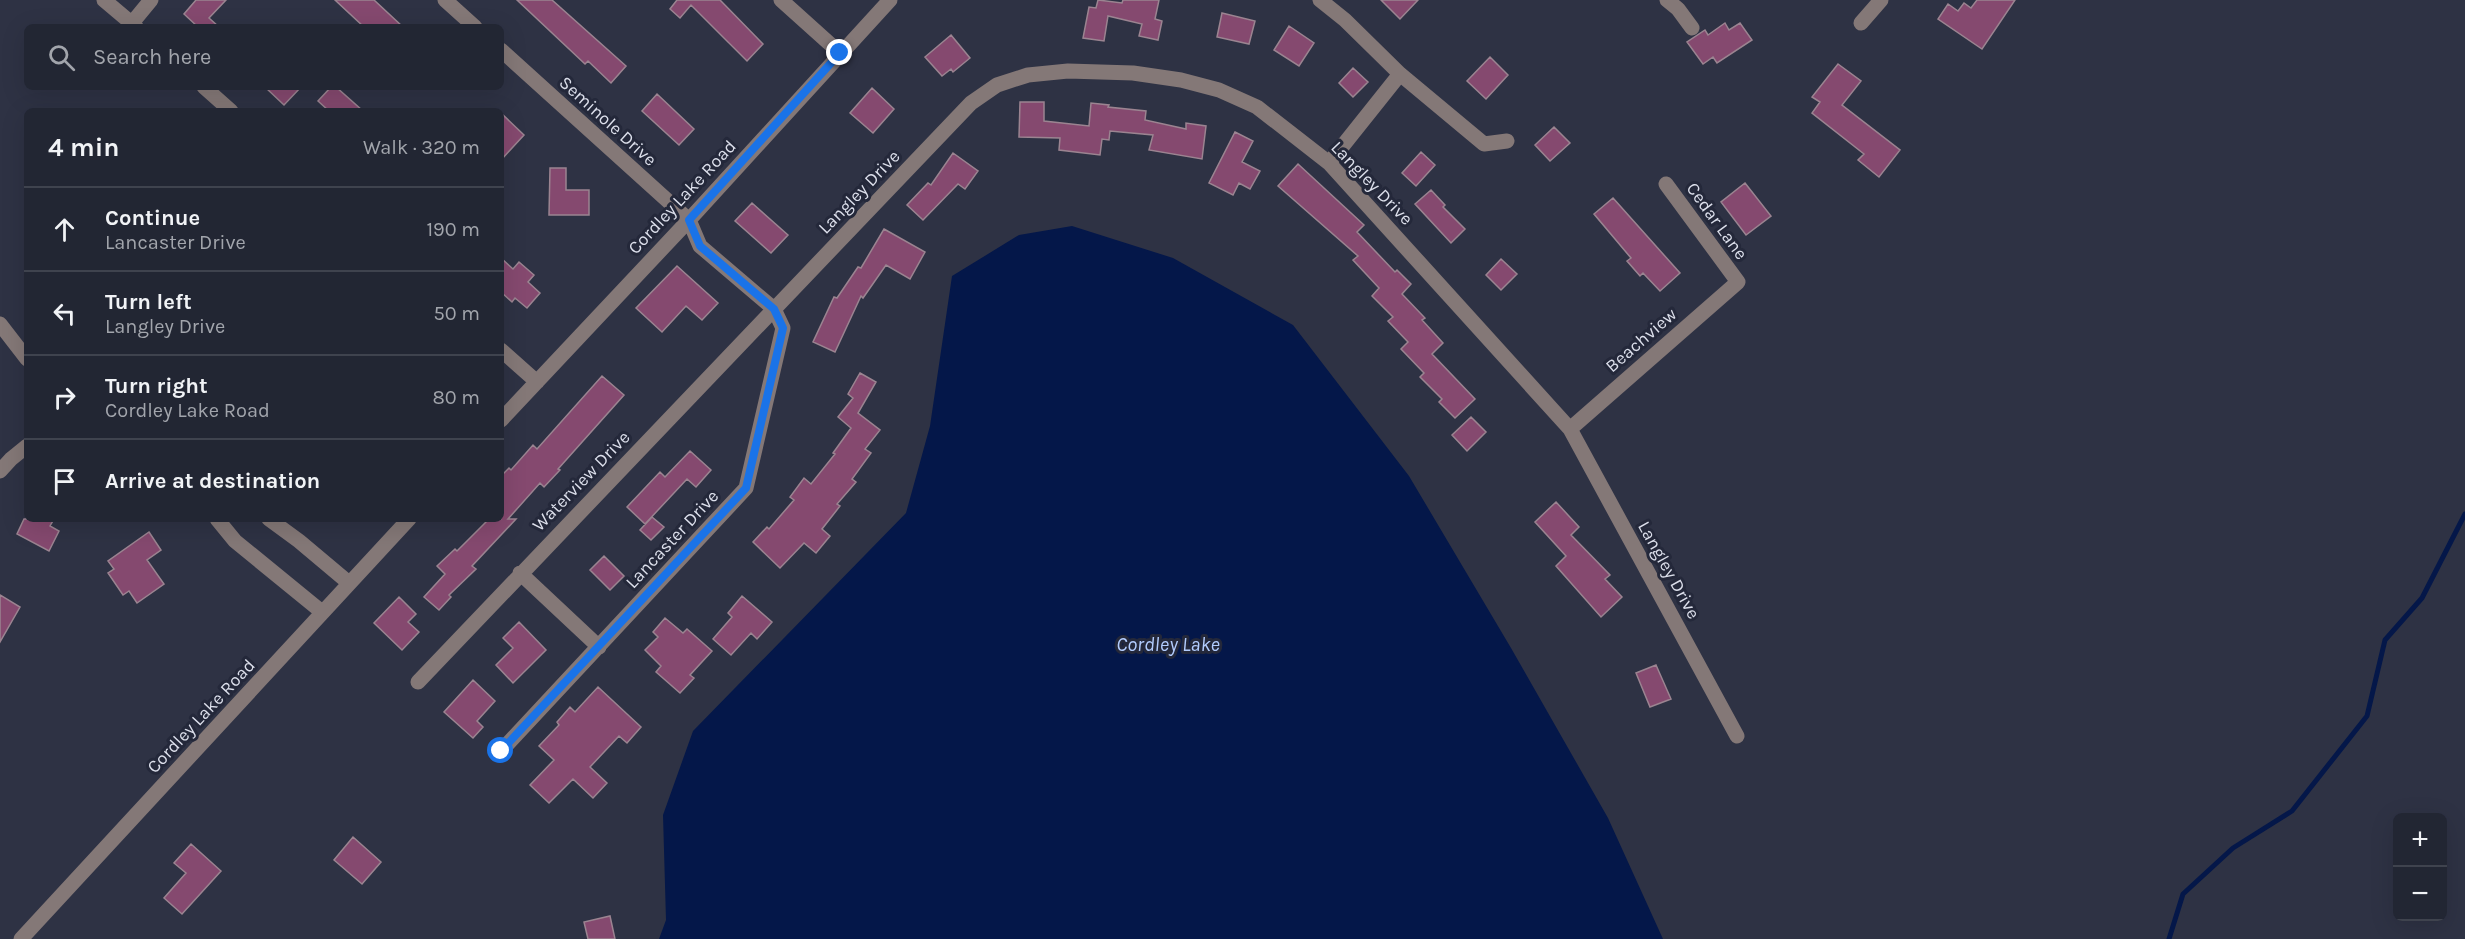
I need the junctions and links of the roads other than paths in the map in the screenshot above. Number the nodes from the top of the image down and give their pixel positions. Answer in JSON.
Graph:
{"nodes":[{"id":1,"x":104,"y":0,"type":"edge"},
{"id":2,"x":152,"y":0,"type":"edge"},
{"id":3,"x":445,"y":0,"type":"edge"},
{"id":4,"x":781,"y":0,"type":"edge"},
{"id":5,"x":890,"y":0,"type":"edge"},
{"id":6,"x":1320,"y":0,"type":"edge"},
{"id":7,"x":1667,"y":0,"type":"edge"},
{"id":8,"x":1881,"y":0,"type":"edge"},
{"id":9,"x":1861,"y":23,"type":"dead end"},
{"id":10,"x":133,"y":24,"type":"edge"},
{"id":11,"x":135,"y":24,"type":"edge"},
{"id":12,"x":472,"y":24,"type":"edge"},
{"id":13,"x":1692,"y":28,"type":"dead end"},
{"id":14,"x":504,"y":53,"type":"edge"},
{"id":15,"x":840,"y":53,"type":"junction"},
{"id":16,"x":1400,"y":74,"type":"junction"},
{"id":17,"x":207,"y":90,"type":"edge"},
{"id":18,"x":228,"y":108,"type":"edge"},
{"id":19,"x":1507,"y":141,"type":"dead end"},
{"id":20,"x":1329,"y":163,"type":"junction"},
{"id":21,"x":1666,"y":184,"type":"dead end"},
{"id":22,"x":689,"y":220,"type":"junction"},
{"id":23,"x":1738,"y":282,"type":"joint"},
{"id":24,"x":774,"y":309,"type":"junction"},
{"id":25,"x":0,"y":324,"type":"edge"},
{"id":26,"x":504,"y":353,"type":"edge"},
{"id":27,"x":24,"y":354,"type":"edge"},
{"id":28,"x":537,"y":382,"type":"junction"},
{"id":29,"x":504,"y":417,"type":"edge"},
{"id":30,"x":1570,"y":429,"type":"junction"},
{"id":31,"x":24,"y":449,"type":"edge"},
{"id":32,"x":0,"y":471,"type":"edge"},
{"id":33,"x":219,"y":522,"type":"edge"},
{"id":34,"x":273,"y":522,"type":"edge"},
{"id":35,"x":407,"y":522,"type":"edge"},
{"id":36,"x":520,"y":573,"type":"junction"},
{"id":37,"x":349,"y":583,"type":"junction"},
{"id":38,"x":322,"y":612,"type":"junction"},
{"id":39,"x":599,"y":647,"type":"junction"},
{"id":40,"x":418,"y":682,"type":"dead end"},
{"id":41,"x":1737,"y":736,"type":"dead end"},
{"id":42,"x":501,"y":751,"type":"dead end"},
{"id":43,"x":21,"y":939,"type":"edge"}],
"edges":[{"from":1,"to":10,"type":"street"},
{"from":2,"to":11,"type":"street"},
{"from":3,"to":12,"type":"street"},
{"from":4,"to":15,"type":"street"},
{"from":5,"to":15,"type":"street","name":"Cordley Lake Road"},
{"from":6,"to":16,"type":"street"},
{"from":7,"to":13,"type":"street"},
{"from":8,"to":9,"type":"street"},
{"from":14,"to":22,"type":"street","name":"Seminole Drive"},
{"from":15,"to":22,"type":"street","name":"Cordley Lake Road"},
{"from":16,"to":19,"type":"street"},
{"from":16,"to":20,"type":"street"},
{"from":17,"to":18,"type":"street"},
{"from":20,"to":24,"type":"street","name":"Langley Drive"},
{"from":20,"to":30,"type":"street","name":"Langley Drive"},
{"from":21,"to":23,"type":"street","name":"Cedar Lane"},
{"from":22,"to":24,"type":"street"},
{"from":22,"to":28,"type":"street","name":"Cordley Lake Road"},
{"from":23,"to":30,"type":"street","name":"Beachview"},
{"from":24,"to":36,"type":"street","name":"Waterview Drive"},
{"from":24,"to":39,"type":"street","name":"Lancaster Drive"},
{"from":25,"to":27,"type":"street"},
{"from":26,"to":28,"type":"street"},
{"from":28,"to":29,"type":"street","name":"Cordley Lake Road"},
{"from":30,"to":41,"type":"street","name":"Langley Drive"},
{"from":31,"to":32,"type":"street"},
{"from":33,"to":38,"type":"street"},
{"from":34,"to":37,"type":"street"},
{"from":35,"to":37,"type":"street","name":"Cordley Lake Road"},
{"from":36,"to":39,"type":"street"},
{"from":36,"to":40,"type":"street","name":"Waterview Drive"},
{"from":37,"to":38,"type":"street","name":"Cordley Lake Road"},
{"from":38,"to":43,"type":"street","name":"Cordley Lake Road"},
{"from":39,"to":42,"type":"street","name":"Lancaster Drive"}]}
